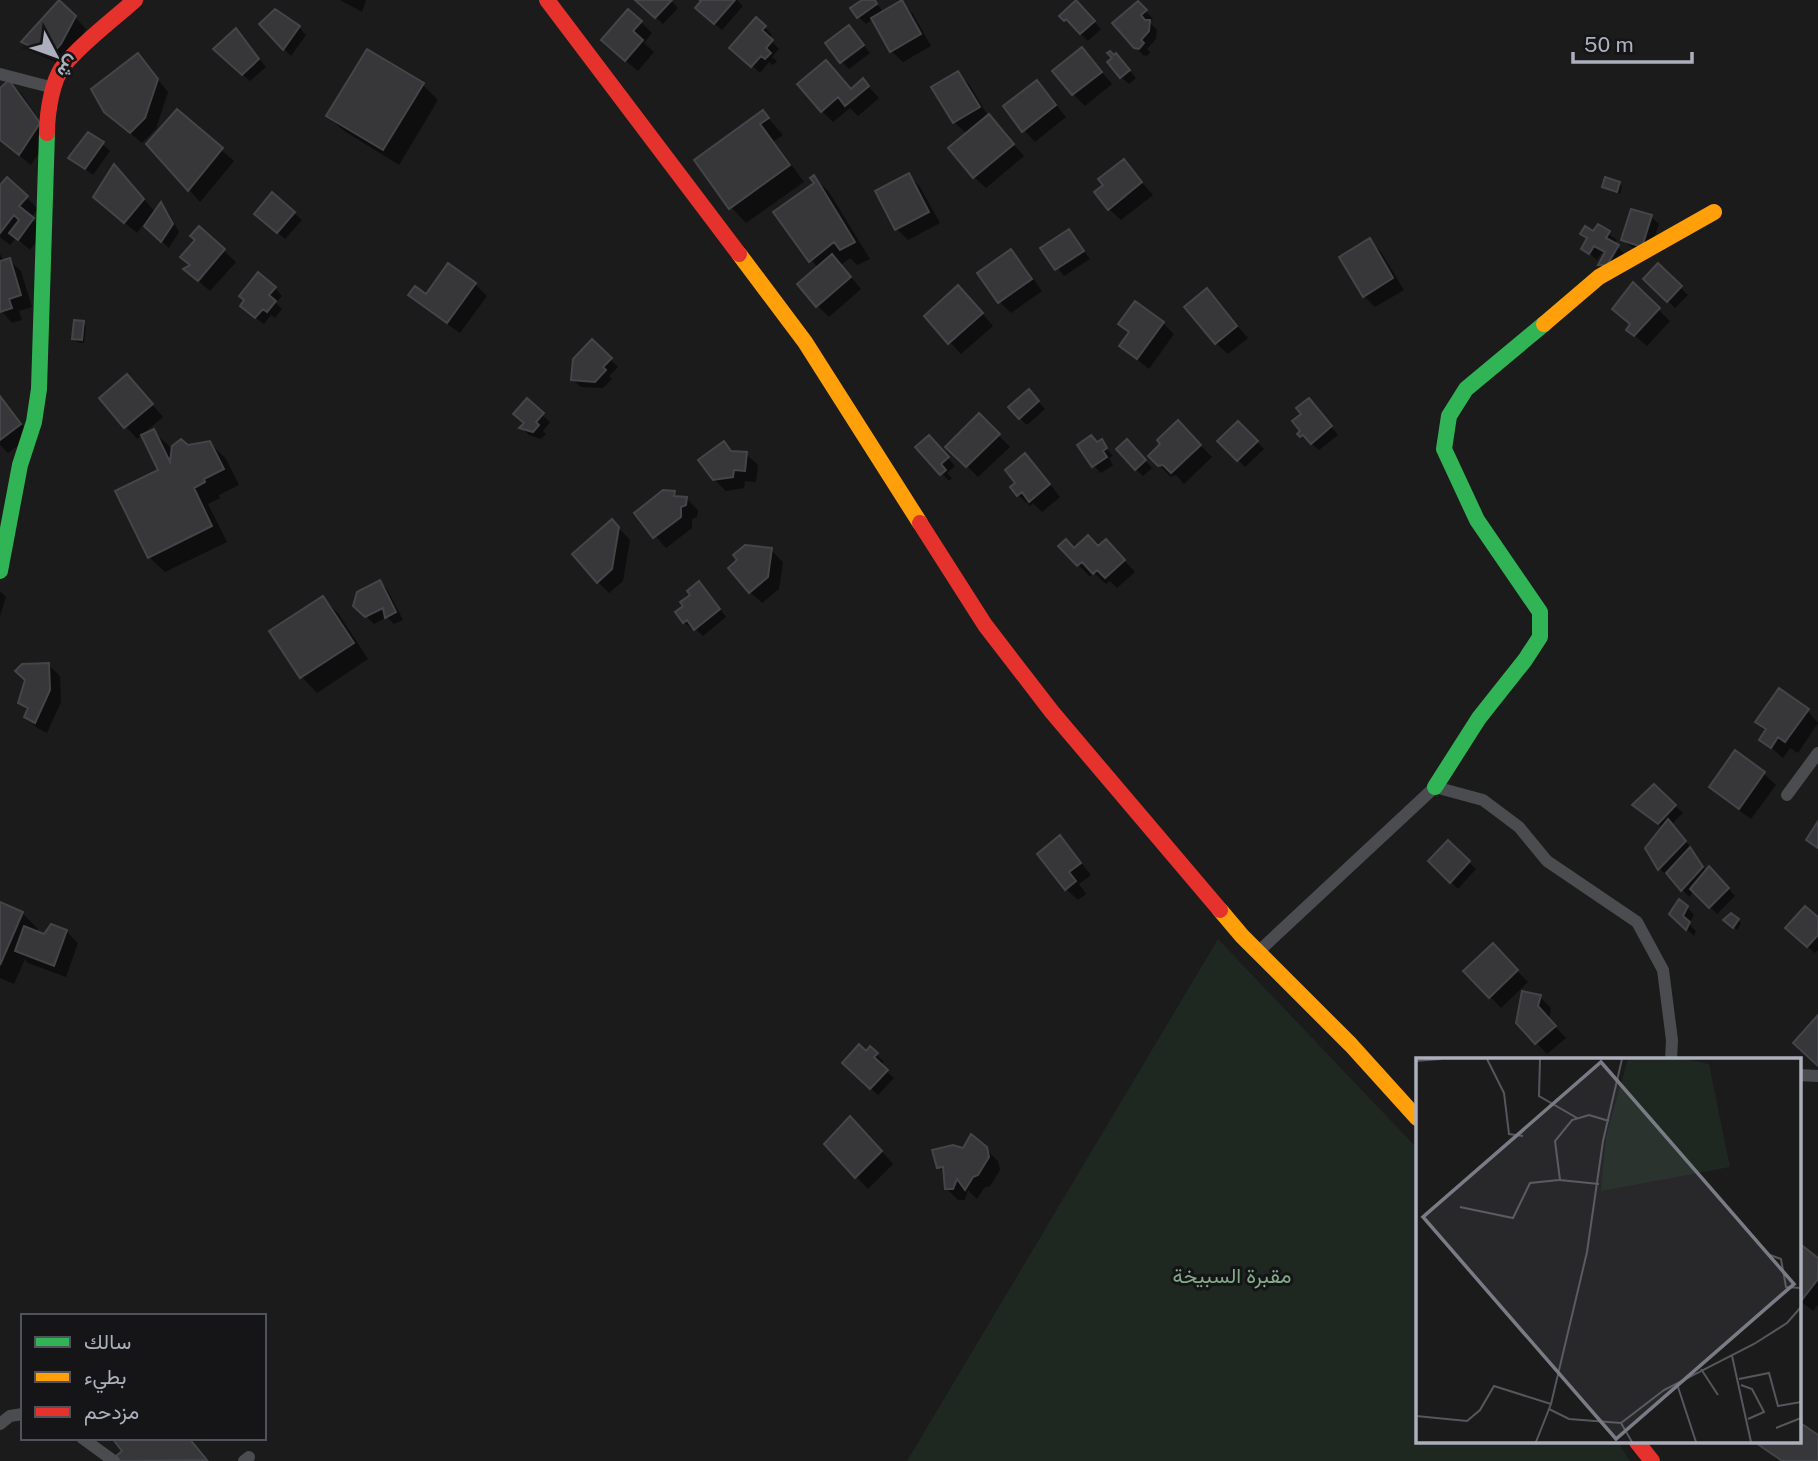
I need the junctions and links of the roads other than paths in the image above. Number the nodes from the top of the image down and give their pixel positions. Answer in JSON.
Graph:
{"nodes":[{"id":1,"x":135,"y":0,"type":"edge"},
{"id":2,"x":547,"y":0,"type":"edge"},
{"id":3,"x":0,"y":74,"type":"edge"},
{"id":4,"x":54,"y":88,"type":"junction"},
{"id":5,"x":1714,"y":212,"type":"dead end"},
{"id":6,"x":6,"y":507,"type":"edge"},
{"id":7,"x":0,"y":571,"type":"edge"},
{"id":8,"x":1818,"y":753,"type":"edge"},
{"id":9,"x":1436,"y":787,"type":"junction"},
{"id":10,"x":1787,"y":795,"type":"dead end"},
{"id":11,"x":1258,"y":953,"type":"junction"},
{"id":12,"x":1671,"y":1058,"type":"edge"},
{"id":13,"x":1800,"y":1075,"type":"edge"},
{"id":14,"x":1818,"y":1076,"type":"edge"},
{"id":15,"x":1416,"y":1117,"type":"edge"},
{"id":16,"x":21,"y":1415,"type":"edge"},
{"id":17,"x":0,"y":1424,"type":"edge"},
{"id":18,"x":85,"y":1440,"type":"edge"},
{"id":19,"x":1639,"y":1444,"type":"edge"},
{"id":20,"x":114,"y":1461,"type":"edge"},
{"id":21,"x":1652,"y":1461,"type":"edge"}],
"edges":[{"from":1,"to":4,"type":"street"},
{"from":2,"to":11,"type":"street"},
{"from":3,"to":4,"type":"street"},
{"from":4,"to":6,"type":"street"},
{"from":5,"to":9,"type":"street"},
{"from":6,"to":7,"type":"street"},
{"from":8,"to":10,"type":"street"},
{"from":9,"to":11,"type":"street"},
{"from":9,"to":12,"type":"street"},
{"from":11,"to":15,"type":"street"},
{"from":13,"to":14,"type":"street"},
{"from":16,"to":17,"type":"street"},
{"from":18,"to":20,"type":"street"},
{"from":19,"to":21,"type":"street"}]}
